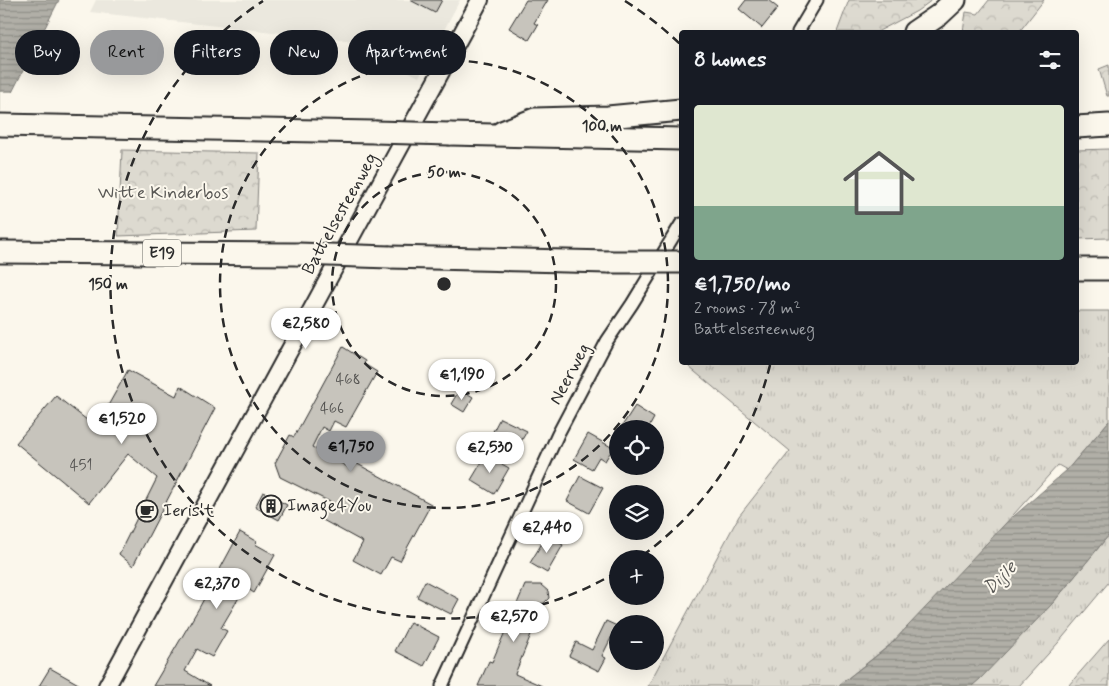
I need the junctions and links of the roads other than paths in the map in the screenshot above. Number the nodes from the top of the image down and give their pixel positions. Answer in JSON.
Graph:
{"nodes":[{"id":1,"x":480,"y":0,"type":"edge"},
{"id":2,"x":817,"y":0,"type":"edge"},
{"id":3,"x":955,"y":0,"type":"edge"},
{"id":4,"x":799,"y":30,"type":"edge"},
{"id":5,"x":917,"y":30,"type":"edge"},
{"id":6,"x":679,"y":110,"type":"edge"},
{"id":7,"x":0,"y":125,"type":"edge"},
{"id":8,"x":1109,"y":125,"type":"edge"},
{"id":9,"x":1079,"y":127,"type":"edge"},
{"id":10,"x":492,"y":136,"type":"junction"},
{"id":11,"x":679,"y":139,"type":"edge"},
{"id":12,"x":679,"y":227,"type":"edge"},
{"id":13,"x":0,"y":252,"type":"edge"},
{"id":14,"x":679,"y":262,"type":"edge"},
{"id":15,"x":107,"y":686,"type":"edge"},
{"id":16,"x":442,"y":686,"type":"edge"}],
"edges":[{"from":1,"to":15,"type":"main road","name":"Battelsesteenweg"},
{"from":2,"to":4,"type":"street"},
{"from":3,"to":5,"type":"highway"},
{"from":6,"to":10,"type":"highway"},
{"from":7,"to":10,"type":"highway","bridge":true},
{"from":8,"to":9,"type":"highway"},
{"from":10,"to":11,"type":"highway"},
{"from":12,"to":16,"type":"street","name":"Neerweg"},
{"from":13,"to":14,"type":"highway","number":"E19","bridge":true}]}
